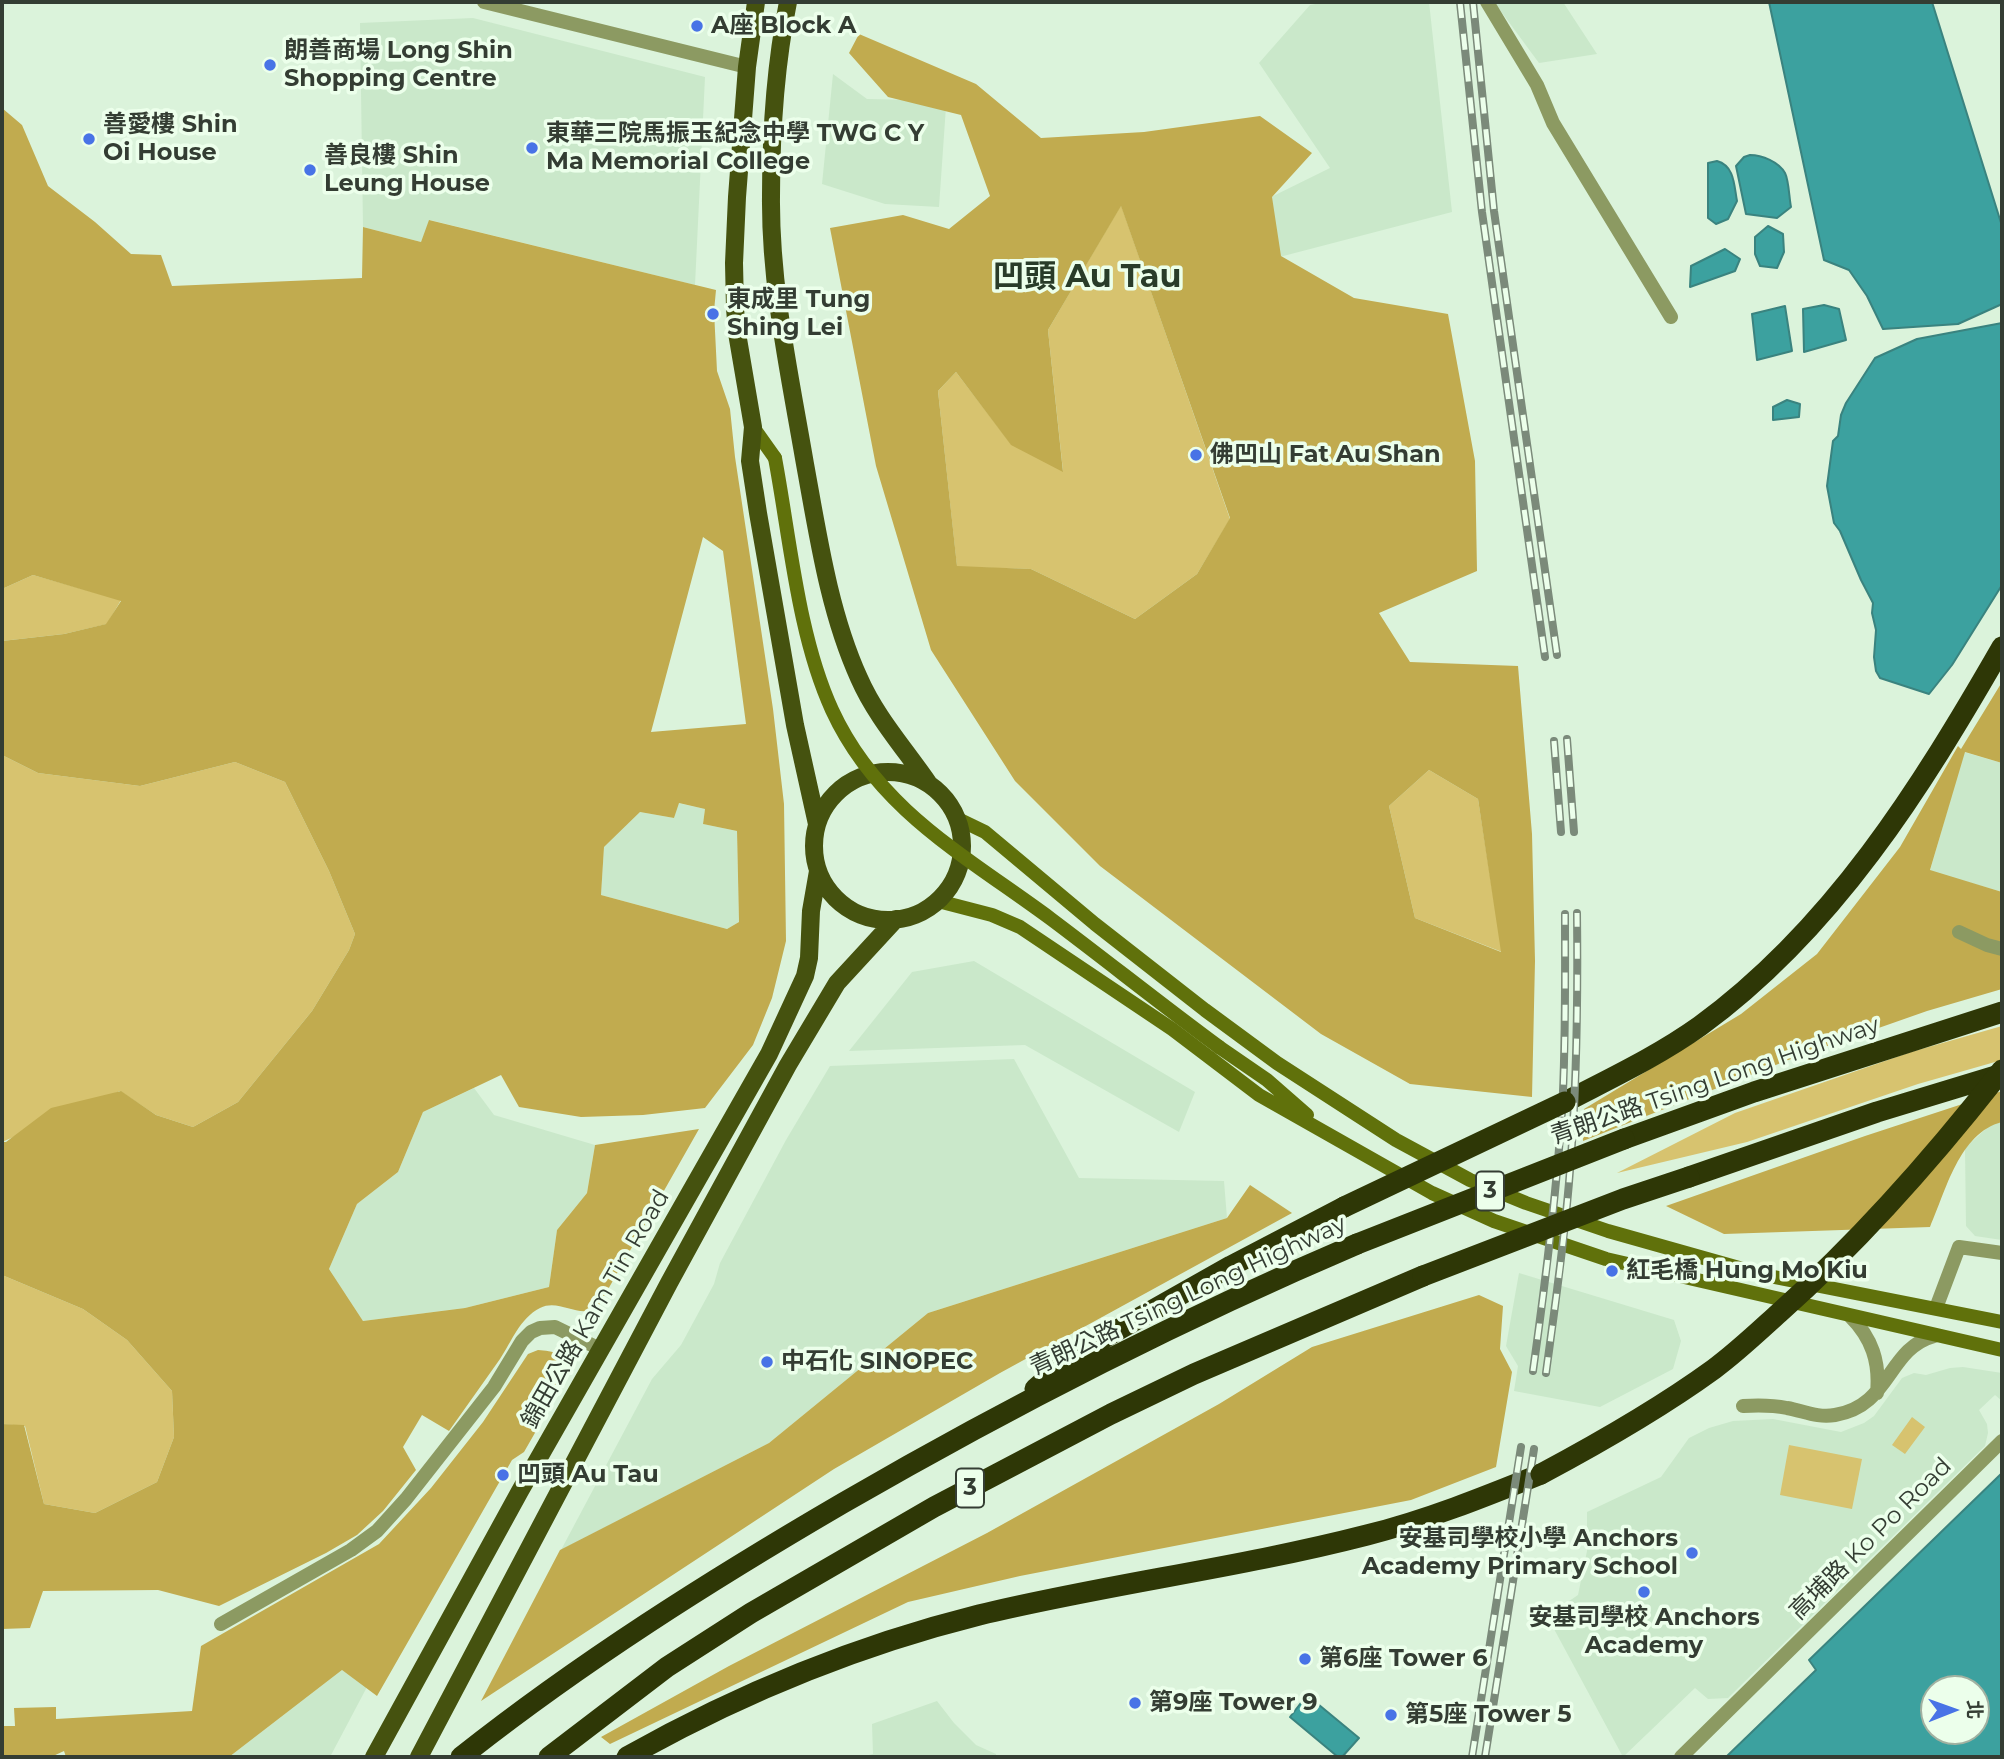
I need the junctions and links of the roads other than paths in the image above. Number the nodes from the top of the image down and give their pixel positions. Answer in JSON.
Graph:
{"nodes":[{"id":1,"x":484,"y":2,"type":"edge"},
{"id":2,"x":756,"y":2,"type":"edge"},
{"id":3,"x":788,"y":2,"type":"edge"},
{"id":4,"x":1486,"y":2,"type":"edge"},
{"id":5,"x":747,"y":67,"type":"junction"},
{"id":6,"x":1671,"y":317,"type":"dead end"},
{"id":7,"x":753,"y":426,"type":"junction"},
{"id":8,"x":2002,"y":647,"type":"edge"},
{"id":9,"x":929,"y":784,"type":"junction"},
{"id":10,"x":956,"y":818,"type":"junction"},
{"id":11,"x":817,"y":824,"type":"junction"},
{"id":12,"x":818,"y":871,"type":"junction"},
{"id":13,"x":938,"y":901,"type":"junction"},
{"id":14,"x":896,"y":919,"type":"junction"},
{"id":15,"x":1959,"y":932,"type":"dead end"},
{"id":16,"x":2002,"y":949,"type":"edge"},
{"id":17,"x":2002,"y":1012,"type":"edge"},
{"id":18,"x":2002,"y":1072,"type":"edge"},
{"id":19,"x":1321,"y":1129,"type":"junction"},
{"id":20,"x":2002,"y":1253,"type":"edge"},
{"id":21,"x":1936,"y":1308,"type":"junction"},
{"id":22,"x":1850,"y":1316,"type":"junction"},
{"id":23,"x":2002,"y":1322,"type":"edge"},
{"id":24,"x":1934,"y":1336,"type":"junction"},
{"id":25,"x":602,"y":1350,"type":"junction"},
{"id":26,"x":2002,"y":1350,"type":"edge"},
{"id":27,"x":1877,"y":1393,"type":"junction"},
{"id":28,"x":1743,"y":1406,"type":"dead end"},
{"id":29,"x":1012,"y":1409,"type":"junction"},
{"id":30,"x":2002,"y":1441,"type":"edge"},
{"id":31,"x":221,"y":1624,"type":"dead end"},
{"id":32,"x":374,"y":1757,"type":"edge"},
{"id":33,"x":419,"y":1757,"type":"edge"},
{"id":34,"x":461,"y":1757,"type":"edge"},
{"id":35,"x":549,"y":1757,"type":"edge"},
{"id":36,"x":627,"y":1757,"type":"edge"},
{"id":37,"x":1681,"y":1757,"type":"edge"}],
"edges":[{"from":1,"to":5,"type":"street"},
{"from":2,"to":5,"type":"main road"},
{"from":3,"to":9,"type":"main road"},
{"from":4,"to":6,"type":"street"},
{"from":5,"to":7,"type":"main road"},
{"from":7,"to":11,"type":"main road"},
{"from":7,"to":19,"type":"main road","bridge":true},
{"from":8,"to":29,"type":"highway","bridge":true},
{"from":9,"to":10,"type":"main road"},
{"from":9,"to":11,"type":"main road"},
{"from":10,"to":13,"type":"main road"},
{"from":10,"to":21,"type":"main road"},
{"from":11,"to":12,"type":"main road"},
{"from":12,"to":14,"type":"main road"},
{"from":12,"to":25,"type":"main road","name":"錦田公路 Kam Tin Road"},
{"from":13,"to":14,"type":"main road"},
{"from":13,"to":19,"type":"main road"},
{"from":14,"to":33,"type":"main road","name":"錦田公路 Kam Tin Road"},
{"from":15,"to":16,"type":"street"},
{"from":17,"to":29,"type":"highway","name":"青朗公路 Tsing Long Highway","number":"3","bridge":true},
{"from":18,"to":35,"type":"highway","number":"3","bridge":true},
{"from":18,"to":36,"type":"highway","bridge":true},
{"from":19,"to":22,"type":"main road"},
{"from":20,"to":21,"type":"street"},
{"from":21,"to":23,"type":"main road"},
{"from":22,"to":24,"type":"main road"},
{"from":22,"to":27,"type":"street"},
{"from":24,"to":26,"type":"main road"},
{"from":24,"to":27,"type":"street"},
{"from":25,"to":31,"type":"street"},
{"from":25,"to":32,"type":"main road","name":"錦田公路 Kam Tin Road"},
{"from":27,"to":28,"type":"street"},
{"from":29,"to":34,"type":"highway","name":"青朗公路 Tsing Long Highway","number":"3"},
{"from":30,"to":37,"type":"street","name":"高埔路 Ko Po Road"}]}
